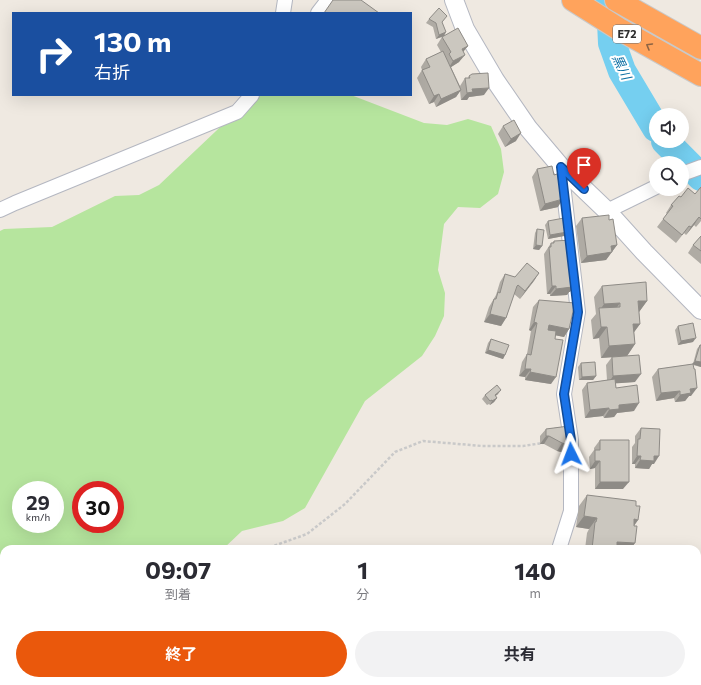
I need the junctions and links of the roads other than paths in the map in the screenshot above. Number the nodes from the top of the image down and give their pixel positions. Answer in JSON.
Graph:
{"nodes":[{"id":1,"x":285,"y":0,"type":"edge"},
{"id":2,"x":328,"y":0,"type":"edge"},
{"id":3,"x":454,"y":0,"type":"edge"},
{"id":4,"x":573,"y":0,"type":"edge"},
{"id":5,"x":616,"y":0,"type":"edge"},
{"id":6,"x":283,"y":12,"type":"edge"},
{"id":7,"x":319,"y":12,"type":"edge"},
{"id":8,"x":701,"y":48,"type":"edge"},
{"id":9,"x":692,"y":70,"type":"edge"},
{"id":10,"x":251,"y":96,"type":"edge"},
{"id":11,"x":561,"y":167,"type":"junction"},
{"id":12,"x":701,"y":167,"type":"edge"},
{"id":13,"x":689,"y":172,"type":"edge"},
{"id":14,"x":649,"y":190,"type":"edge"},
{"id":15,"x":0,"y":210,"type":"edge"},
{"id":16,"x":607,"y":211,"type":"junction"},
{"id":17,"x":701,"y":310,"type":"edge"},
{"id":18,"x":560,"y":545,"type":"edge"}],
"edges":[{"from":1,"to":6,"type":"street"},
{"from":2,"to":7,"type":"street"},
{"from":3,"to":11,"type":"street"},
{"from":9,"to":4,"type":"highway","number":"E72","one_way":true},
{"from":5,"to":8,"type":"highway","number":"E72"},
{"from":10,"to":15,"type":"street"},
{"from":11,"to":16,"type":"street"},
{"from":11,"to":18,"type":"street"},
{"from":12,"to":13,"type":"street"},
{"from":14,"to":16,"type":"street"},
{"from":16,"to":17,"type":"street"}]}
